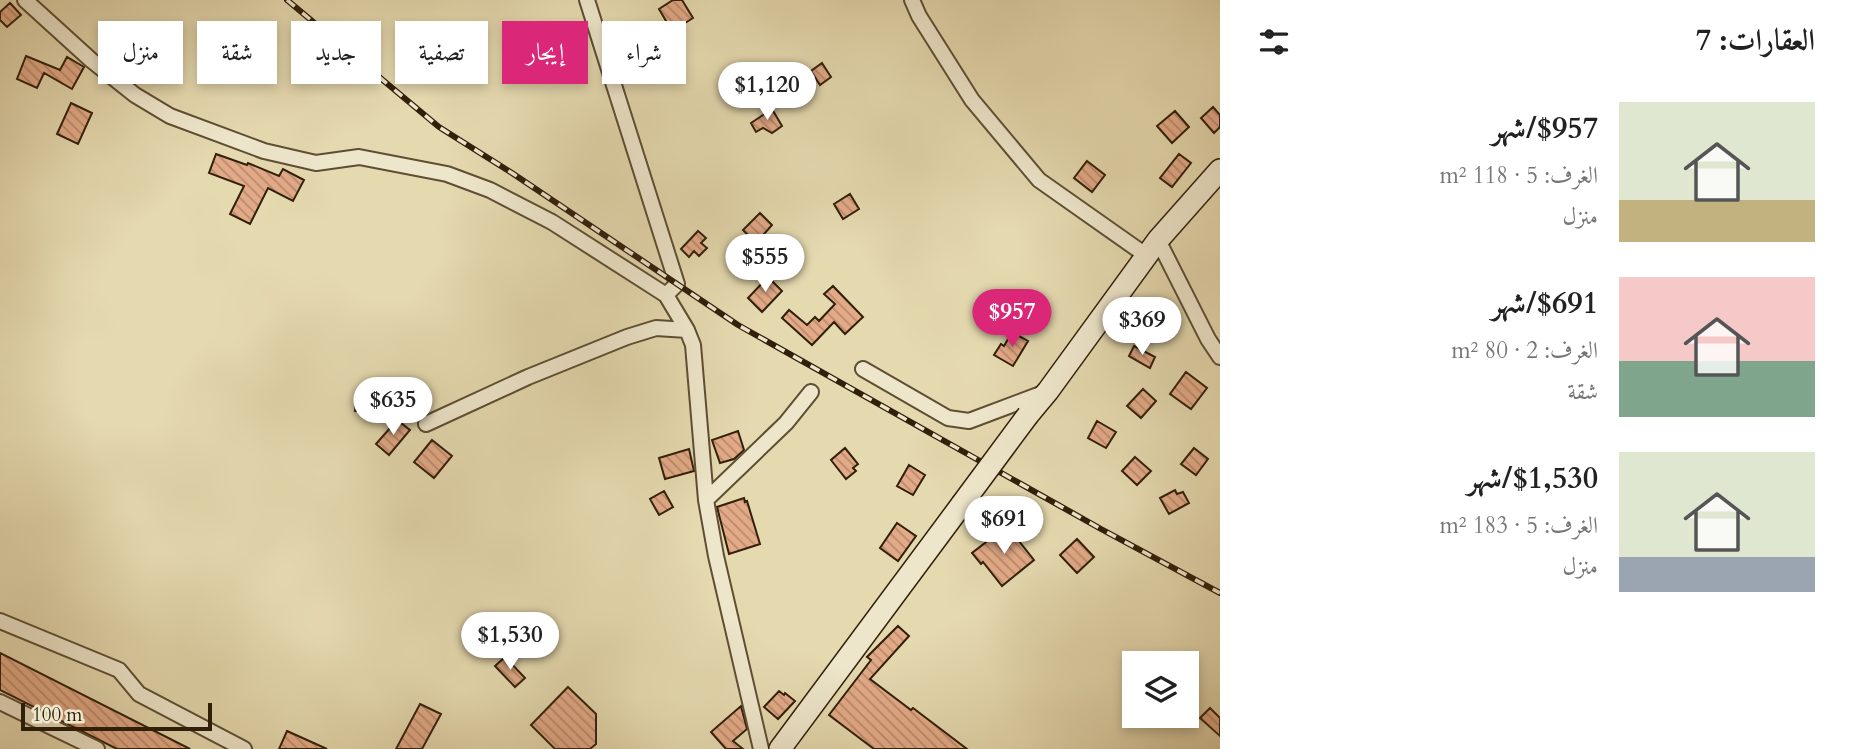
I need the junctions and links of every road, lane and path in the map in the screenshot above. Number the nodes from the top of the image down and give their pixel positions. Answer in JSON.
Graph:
{"nodes":[{"id":1,"x":25,"y":0,"type":"edge"},
{"id":2,"x":587,"y":0,"type":"edge"},
{"id":3,"x":912,"y":0,"type":"edge"},
{"id":4,"x":1220,"y":170,"type":"edge"},
{"id":5,"x":1153,"y":248,"type":"junction"},
{"id":6,"x":666,"y":295,"type":"junction"},
{"id":7,"x":687,"y":330,"type":"junction"},
{"id":8,"x":1220,"y":357,"type":"edge"},
{"id":9,"x":863,"y":369,"type":"dead end"},
{"id":10,"x":1048,"y":391,"type":"junction"},
{"id":11,"x":811,"y":392,"type":"dead end"},
{"id":12,"x":426,"y":424,"type":"dead end"},
{"id":13,"x":706,"y":500,"type":"junction"},
{"id":14,"x":0,"y":621,"type":"edge"},
{"id":15,"x":0,"y":702,"type":"edge"},
{"id":16,"x":97,"y":749,"type":"edge"},
{"id":17,"x":244,"y":749,"type":"edge"},
{"id":18,"x":761,"y":749,"type":"edge"},
{"id":19,"x":780,"y":749,"type":"edge"}],
"edges":[{"from":1,"to":6,"type":"street"},
{"from":2,"to":6,"type":"street"},
{"from":3,"to":5,"type":"street"},
{"from":4,"to":5,"type":"main road"},
{"from":5,"to":8,"type":"street"},
{"from":5,"to":10,"type":"main road"},
{"from":6,"to":7,"type":"street"},
{"from":7,"to":12,"type":"street"},
{"from":7,"to":13,"type":"street"},
{"from":9,"to":10,"type":"street"},
{"from":10,"to":19,"type":"main road","bridge":true},
{"from":11,"to":13,"type":"street"},
{"from":13,"to":18,"type":"street"},
{"from":14,"to":17,"type":"street"},
{"from":15,"to":16,"type":"street"}]}
